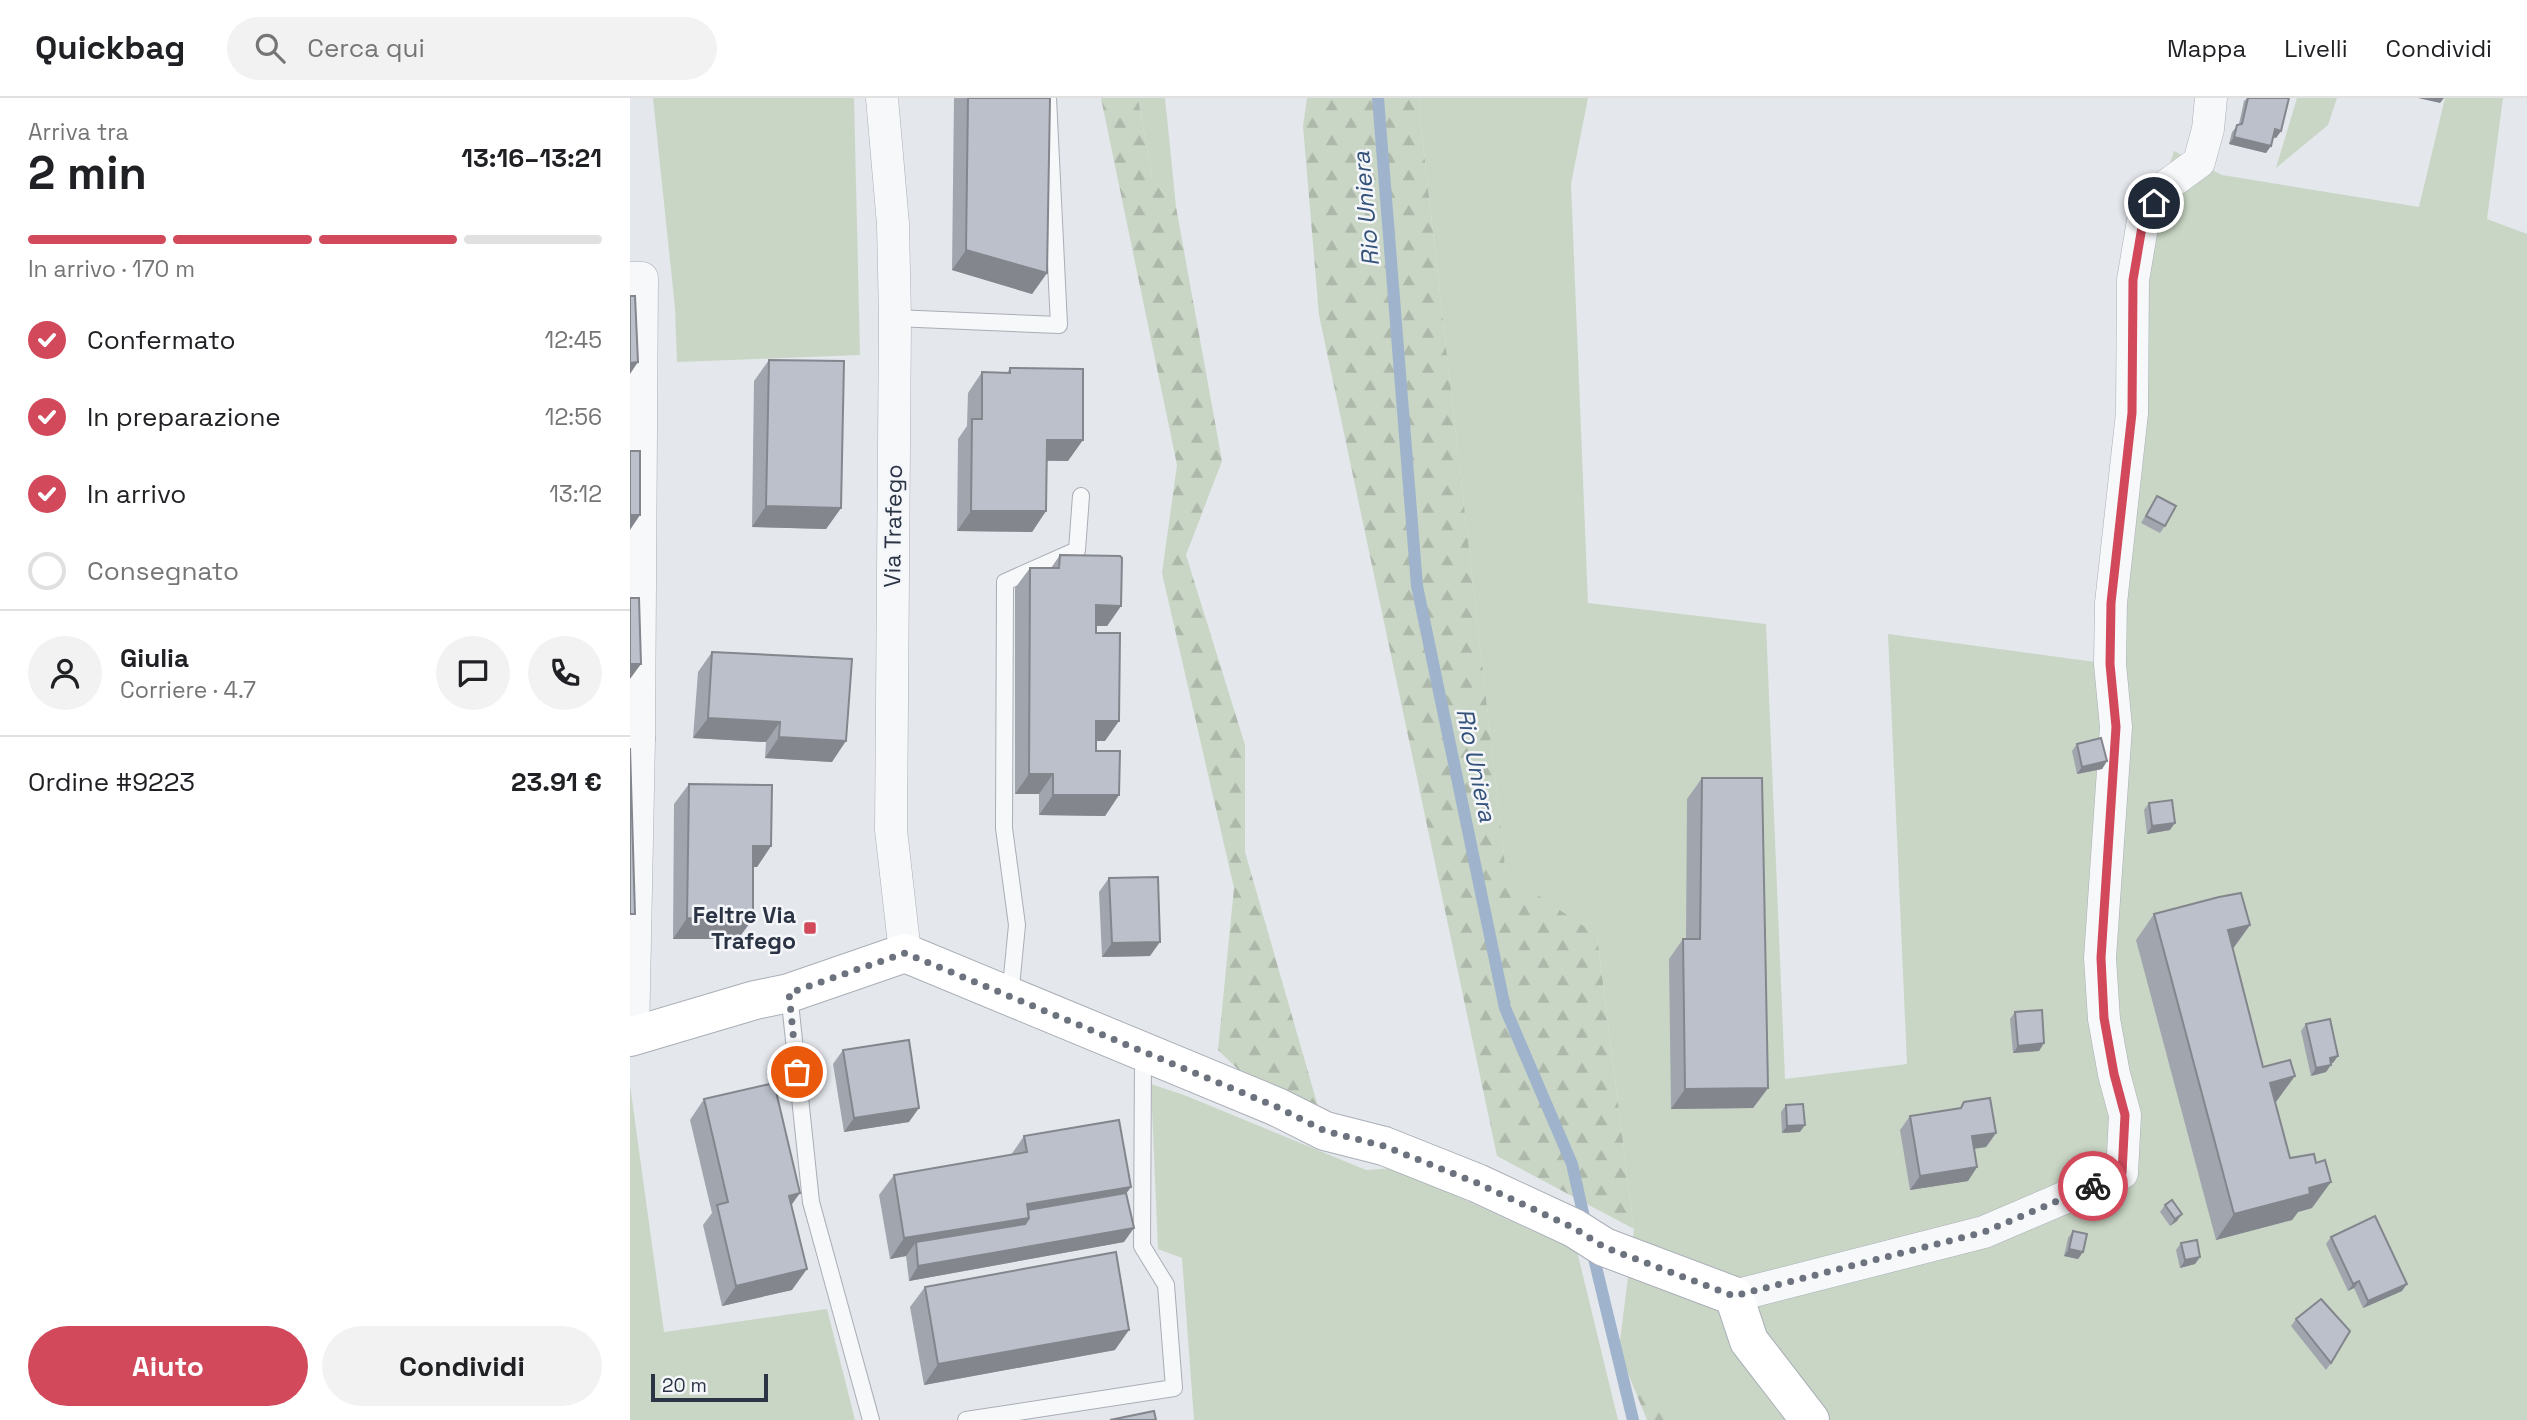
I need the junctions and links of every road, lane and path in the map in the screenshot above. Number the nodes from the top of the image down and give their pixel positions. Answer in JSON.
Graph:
{"nodes":[{"id":1,"x":882,"y":98,"type":"edge"},
{"id":2,"x":1048,"y":98,"type":"edge"},
{"id":3,"x":2211,"y":98,"type":"edge"},
{"id":4,"x":630,"y":278,"type":"edge"},
{"id":5,"x":895,"y":318,"type":"junction"},
{"id":6,"x":1081,"y":496,"type":"dead end"},
{"id":7,"x":635,"y":739,"type":"edge"},
{"id":8,"x":905,"y":953,"type":"junction"},
{"id":9,"x":789,"y":993,"type":"junction"},
{"id":10,"x":1010,"y":997,"type":"junction"},
{"id":11,"x":631,"y":1037,"type":"edge"},
{"id":12,"x":1143,"y":1053,"type":"junction"},
{"id":13,"x":1734,"y":1296,"type":"junction"},
{"id":14,"x":871,"y":1420,"type":"edge"},
{"id":15,"x":966,"y":1420,"type":"edge"},
{"id":16,"x":1810,"y":1420,"type":"edge"}],
"edges":[{"from":1,"to":5,"type":"street","name":"Via Trafego"},
{"from":2,"to":5,"type":"lane"},
{"from":3,"to":13,"type":"street"},
{"from":4,"to":7,"type":"street"},
{"from":5,"to":8,"type":"street","name":"Via Trafego"},
{"from":6,"to":10,"type":"lane"},
{"from":7,"to":11,"type":"street"},
{"from":8,"to":9,"type":"street"},
{"from":8,"to":10,"type":"street"},
{"from":9,"to":11,"type":"street"},
{"from":9,"to":14,"type":"lane"},
{"from":10,"to":12,"type":"street"},
{"from":12,"to":13,"type":"street"},
{"from":12,"to":15,"type":"lane"},
{"from":13,"to":16,"type":"street"}]}
